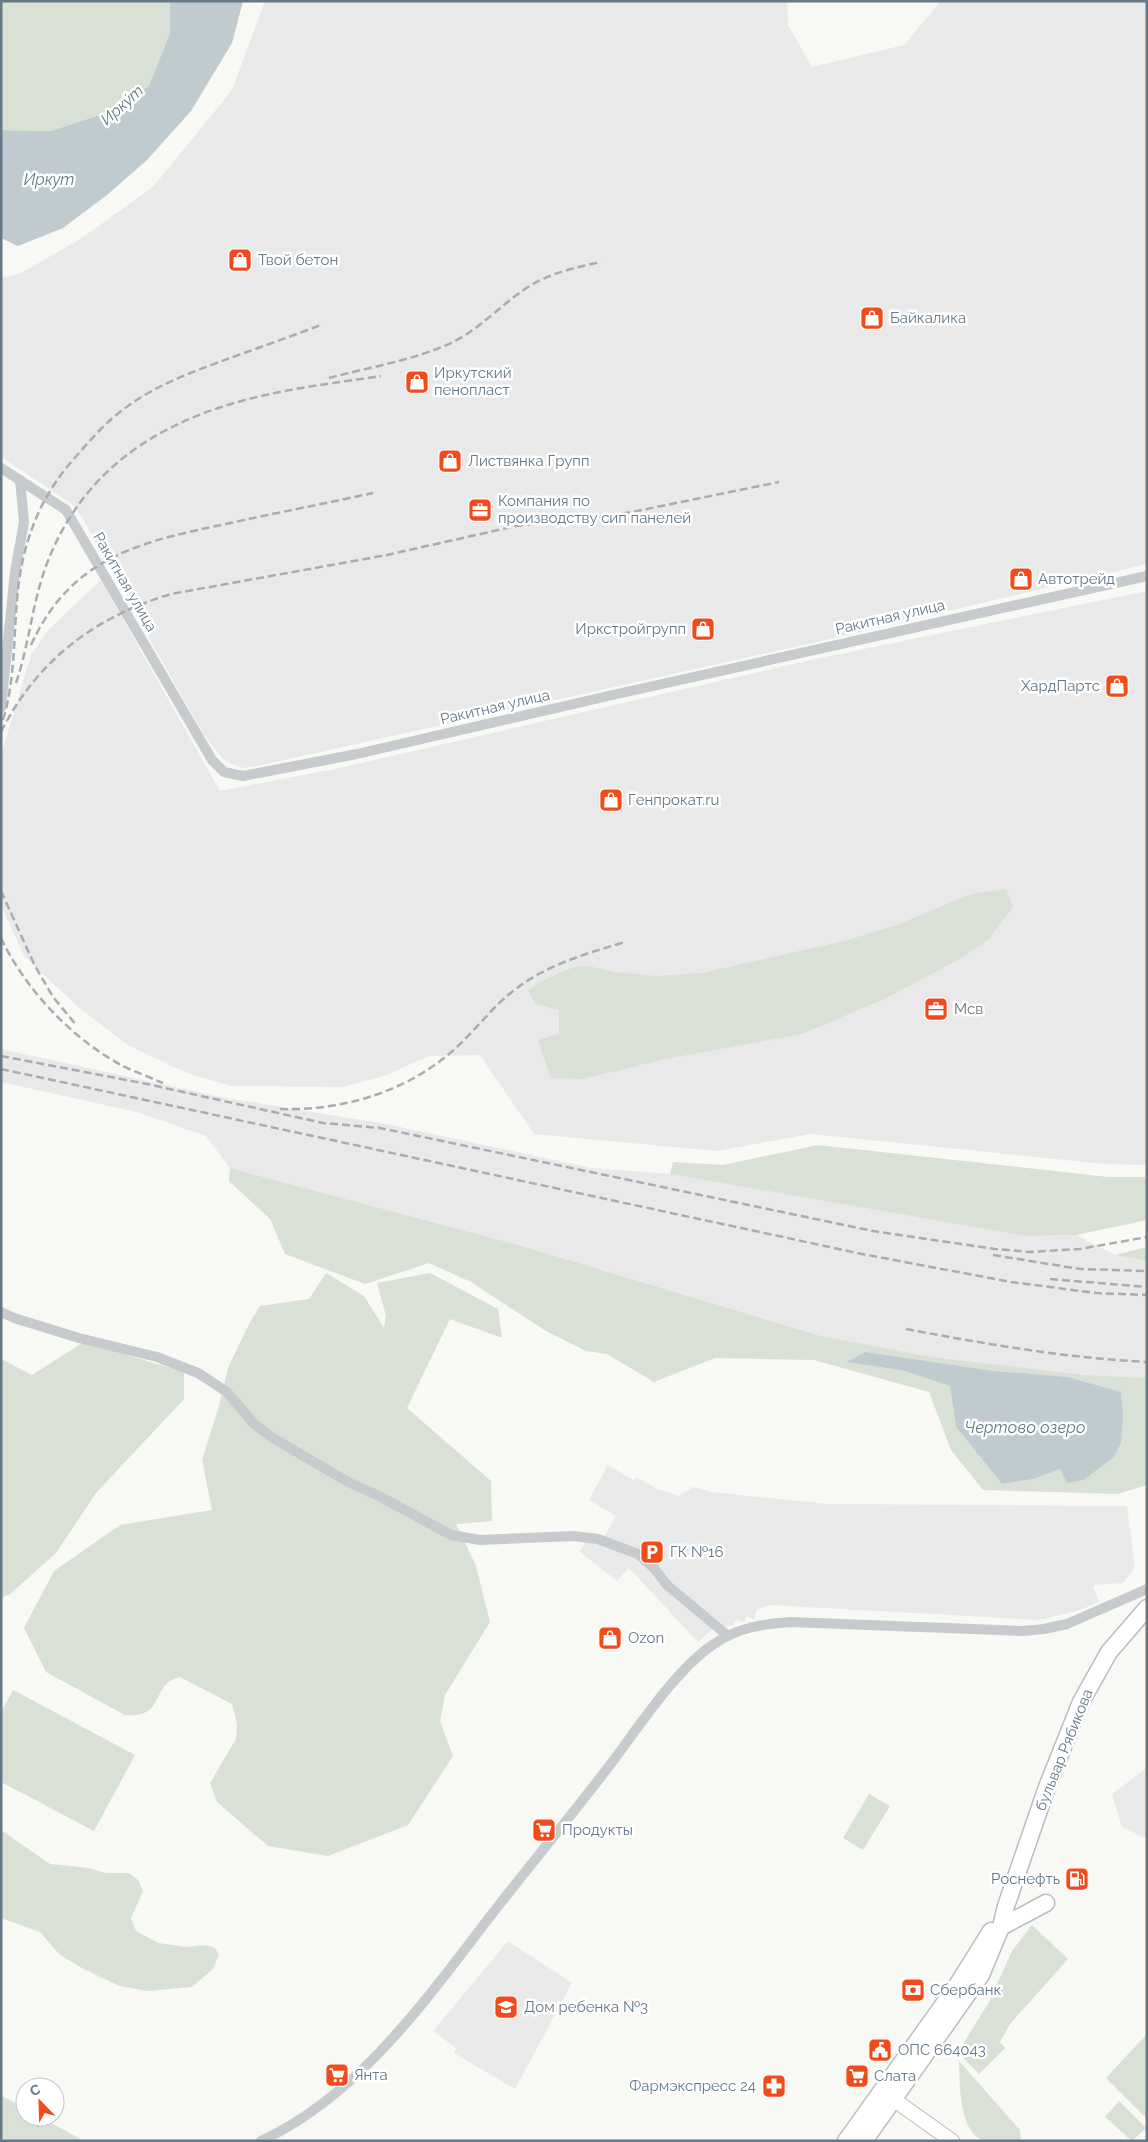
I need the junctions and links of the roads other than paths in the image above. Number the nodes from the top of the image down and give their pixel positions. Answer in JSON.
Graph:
{"nodes":[{"id":1,"x":1,"y":468,"type":"edge"},
{"id":2,"x":20,"y":480,"type":"junction"},
{"id":3,"x":1147,"y":576,"type":"edge"},
{"id":4,"x":1,"y":708,"type":"edge"},
{"id":5,"x":1,"y":1312,"type":"edge"},
{"id":6,"x":1147,"y":1589,"type":"edge"},
{"id":7,"x":1147,"y":1608,"type":"edge"},
{"id":8,"x":728,"y":1636,"type":"junction"},
{"id":9,"x":1046,"y":1903,"type":"dead end"},
{"id":10,"x":1006,"y":1906,"type":"junction"},
{"id":11,"x":1001,"y":1927,"type":"junction"},
{"id":12,"x":887,"y":2095,"type":"junction"},
{"id":13,"x":261,"y":2141,"type":"edge"},
{"id":14,"x":846,"y":2141,"type":"edge"},
{"id":15,"x":864,"y":2141,"type":"edge"},
{"id":16,"x":952,"y":2141,"type":"edge"}],
"edges":[{"from":1,"to":2,"type":"street","name":"Ракитная улица"},
{"from":2,"to":3,"type":"street","name":"Ракитная улица"},
{"from":2,"to":4,"type":"street"},
{"from":5,"to":8,"type":"street"},
{"from":6,"to":8,"type":"street"},
{"from":7,"to":10,"type":"main road","name":"бульвар Рябикова"},
{"from":8,"to":13,"type":"street"},
{"from":9,"to":11,"type":"main road"},
{"from":10,"to":11,"type":"main road","name":"бульвар Рябикова"},
{"from":10,"to":12,"type":"main road","name":"бульвар Рябикова"},
{"from":11,"to":12,"type":"main road","name":"бульвар Рябикова"},
{"from":12,"to":14,"type":"main road","name":"бульвар Рябикова"},
{"from":12,"to":15,"type":"main road","name":"бульвар Рябикова"},
{"from":12,"to":16,"type":"street"}]}
